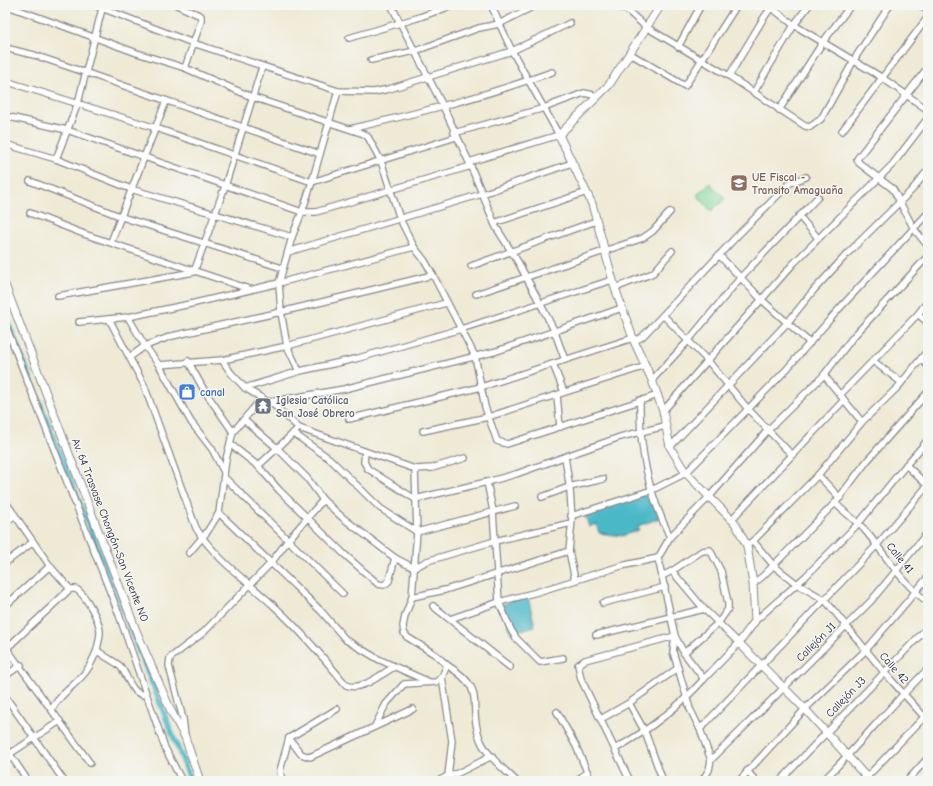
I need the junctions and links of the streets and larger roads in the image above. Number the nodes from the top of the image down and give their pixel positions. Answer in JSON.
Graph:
{"nodes":[{"id":1,"x":5,"y":5,"type":"edge"},
{"id":2,"x":94,"y":5,"type":"edge"},
{"id":3,"x":177,"y":5,"type":"edge"},
{"id":4,"x":392,"y":5,"type":"edge"},
{"id":5,"x":454,"y":5,"type":"edge"},
{"id":6,"x":491,"y":5,"type":"edge"},
{"id":7,"x":536,"y":5,"type":"edge"},
{"id":8,"x":616,"y":5,"type":"edge"},
{"id":9,"x":661,"y":5,"type":"edge"},
{"id":10,"x":701,"y":5,"type":"edge"},
{"id":11,"x":737,"y":5,"type":"edge"},
{"id":12,"x":809,"y":5,"type":"edge"},
{"id":13,"x":851,"y":5,"type":"edge"},
{"id":14,"x":890,"y":5,"type":"edge"},
{"id":15,"x":920,"y":5,"type":"edge"},
{"id":16,"x":771,"y":6,"type":"edge"},
{"id":17,"x":103,"y":7,"type":"edge"},
{"id":18,"x":627,"y":8,"type":"edge"},
{"id":19,"x":928,"y":11,"type":"edge"},
{"id":20,"x":928,"y":17,"type":"edge"},
{"id":21,"x":400,"y":23,"type":"junction"},
{"id":22,"x":570,"y":23,"type":"dead end"},
{"id":23,"x":499,"y":24,"type":"junction"},
{"id":24,"x":794,"y":25,"type":"junction"},
{"id":25,"x":646,"y":27,"type":"junction"},
{"id":26,"x":95,"y":37,"type":"junction"},
{"id":27,"x":349,"y":38,"type":"dead end"},
{"id":28,"x":823,"y":42,"type":"junction"},
{"id":29,"x":193,"y":43,"type":"junction"},
{"id":30,"x":678,"y":47,"type":"junction"},
{"id":31,"x":5,"y":48,"type":"edge"},
{"id":32,"x":415,"y":51,"type":"junction"},
{"id":33,"x":512,"y":51,"type":"junction"},
{"id":34,"x":629,"y":53,"type":"junction"},
{"id":35,"x":371,"y":60,"type":"dead end"},
{"id":36,"x":702,"y":60,"type":"junction"},
{"id":37,"x":854,"y":60,"type":"junction"},
{"id":38,"x":262,"y":67,"type":"junction"},
{"id":39,"x":928,"y":67,"type":"edge"},
{"id":40,"x":185,"y":68,"type":"junction"},
{"id":41,"x":552,"y":72,"type":"dead end"},
{"id":42,"x":87,"y":73,"type":"junction"},
{"id":43,"x":729,"y":76,"type":"junction"},
{"id":44,"x":881,"y":77,"type":"junction"},
{"id":45,"x":429,"y":78,"type":"junction"},
{"id":46,"x":5,"y":81,"type":"edge"},
{"id":47,"x":528,"y":81,"type":"junction"},
{"id":48,"x":338,"y":91,"type":"junction"},
{"id":49,"x":754,"y":92,"type":"junction"},
{"id":50,"x":907,"y":95,"type":"junction"},
{"id":51,"x":598,"y":96,"type":"junction"},
{"id":52,"x":252,"y":97,"type":"junction"},
{"id":53,"x":166,"y":101,"type":"junction"},
{"id":54,"x":78,"y":103,"type":"junction"},
{"id":55,"x":443,"y":106,"type":"junction"},
{"id":56,"x":543,"y":108,"type":"junction"},
{"id":57,"x":780,"y":110,"type":"junction"},
{"id":58,"x":928,"y":110,"type":"edge"},
{"id":59,"x":5,"y":116,"type":"edge"},
{"id":60,"x":928,"y":118,"type":"edge"},
{"id":61,"x":329,"y":124,"type":"junction"},
{"id":62,"x":156,"y":128,"type":"junction"},
{"id":63,"x":242,"y":128,"type":"junction"},
{"id":64,"x":67,"y":130,"type":"junction"},
{"id":65,"x":349,"y":130,"type":"junction"},
{"id":66,"x":842,"y":131,"type":"dead end"},
{"id":67,"x":455,"y":135,"type":"junction"},
{"id":68,"x":559,"y":135,"type":"junction"},
{"id":69,"x":5,"y":144,"type":"edge"},
{"id":70,"x":320,"y":154,"type":"junction"},
{"id":71,"x":234,"y":156,"type":"junction"},
{"id":72,"x":144,"y":158,"type":"junction"},
{"id":73,"x":56,"y":159,"type":"junction"},
{"id":74,"x":381,"y":161,"type":"junction"},
{"id":75,"x":572,"y":163,"type":"junction"},
{"id":76,"x":470,"y":164,"type":"junction"},
{"id":77,"x":928,"y":170,"type":"edge"},
{"id":78,"x":806,"y":177,"type":"dead end"},
{"id":79,"x":879,"y":179,"type":"junction"},
{"id":80,"x":30,"y":181,"type":"dead end"},
{"id":81,"x":312,"y":182,"type":"junction"},
{"id":82,"x":225,"y":186,"type":"junction"},
{"id":83,"x":131,"y":189,"type":"junction"},
{"id":84,"x":391,"y":190,"type":"junction"},
{"id":85,"x":587,"y":192,"type":"junction"},
{"id":86,"x":482,"y":194,"type":"junction"},
{"id":87,"x":818,"y":196,"type":"dead end"},
{"id":88,"x":900,"y":201,"type":"junction"},
{"id":89,"x":302,"y":212,"type":"junction"},
{"id":90,"x":670,"y":212,"type":"dead end"},
{"id":91,"x":30,"y":213,"type":"dead end"},
{"id":92,"x":928,"y":213,"type":"edge"},
{"id":93,"x":213,"y":214,"type":"junction"},
{"id":94,"x":799,"y":216,"type":"junction"},
{"id":95,"x":122,"y":217,"type":"junction"},
{"id":96,"x":400,"y":219,"type":"junction"},
{"id":97,"x":596,"y":221,"type":"junction"},
{"id":98,"x":494,"y":223,"type":"junction"},
{"id":99,"x":914,"y":229,"type":"junction"},
{"id":100,"x":292,"y":237,"type":"junction"},
{"id":101,"x":818,"y":238,"type":"junction"},
{"id":102,"x":111,"y":242,"type":"junction"},
{"id":103,"x":204,"y":243,"type":"junction"},
{"id":104,"x":928,"y":246,"type":"edge"},
{"id":105,"x":414,"y":248,"type":"junction"},
{"id":106,"x":511,"y":251,"type":"junction"},
{"id":107,"x":672,"y":251,"type":"dead end"},
{"id":108,"x":288,"y":252,"type":"junction"},
{"id":109,"x":604,"y":252,"type":"junction"},
{"id":110,"x":719,"y":255,"type":"junction"},
{"id":111,"x":928,"y":256,"type":"edge"},
{"id":112,"x":471,"y":266,"type":"dead end"},
{"id":113,"x":282,"y":268,"type":"junction"},
{"id":114,"x":194,"y":272,"type":"junction"},
{"id":115,"x":433,"y":275,"type":"junction"},
{"id":116,"x":741,"y":277,"type":"junction"},
{"id":117,"x":526,"y":278,"type":"junction"},
{"id":118,"x":612,"y":280,"type":"junction"},
{"id":119,"x":279,"y":283,"type":"junction"},
{"id":120,"x":5,"y":285,"type":"edge"},
{"id":121,"x":615,"y":288,"type":"junction"},
{"id":122,"x":250,"y":290,"type":"junction"},
{"id":123,"x":476,"y":294,"type":"dead end"},
{"id":124,"x":58,"y":296,"type":"dead end"},
{"id":125,"x":762,"y":300,"type":"junction"},
{"id":126,"x":928,"y":301,"type":"edge"},
{"id":127,"x":446,"y":303,"type":"junction"},
{"id":128,"x":540,"y":303,"type":"junction"},
{"id":129,"x":622,"y":308,"type":"junction"},
{"id":130,"x":281,"y":312,"type":"junction"},
{"id":131,"x":918,"y":314,"type":"junction"},
{"id":132,"x":663,"y":316,"type":"junction"},
{"id":133,"x":128,"y":317,"type":"junction"},
{"id":134,"x":109,"y":319,"type":"junction"},
{"id":135,"x":79,"y":322,"type":"dead end"},
{"id":136,"x":788,"y":322,"type":"junction"},
{"id":137,"x":928,"y":323,"type":"edge"},
{"id":138,"x":5,"y":324,"type":"edge"},
{"id":139,"x":461,"y":329,"type":"junction"},
{"id":140,"x":554,"y":332,"type":"junction"},
{"id":141,"x":634,"y":339,"type":"junction"},
{"id":142,"x":688,"y":340,"type":"junction"},
{"id":143,"x":810,"y":343,"type":"junction"},
{"id":144,"x":145,"y":346,"type":"junction"},
{"id":145,"x":287,"y":346,"type":"junction"},
{"id":146,"x":928,"y":350,"type":"edge"},
{"id":147,"x":475,"y":356,"type":"junction"},
{"id":148,"x":130,"y":357,"type":"junction"},
{"id":149,"x":921,"y":359,"type":"junction"},
{"id":150,"x":222,"y":360,"type":"junction"},
{"id":151,"x":565,"y":360,"type":"junction"},
{"id":152,"x":188,"y":361,"type":"junction"},
{"id":153,"x":708,"y":361,"type":"junction"},
{"id":154,"x":873,"y":361,"type":"junction"},
{"id":155,"x":553,"y":364,"type":"junction"},
{"id":156,"x":159,"y":365,"type":"junction"},
{"id":157,"x":646,"y":366,"type":"junction"},
{"id":158,"x":928,"y":366,"type":"edge"},
{"id":159,"x":299,"y":371,"type":"junction"},
{"id":160,"x":824,"y":375,"type":"junction"},
{"id":161,"x":652,"y":380,"type":"junction"},
{"id":162,"x":902,"y":382,"type":"junction"},
{"id":163,"x":729,"y":385,"type":"junction"},
{"id":164,"x":482,"y":387,"type":"junction"},
{"id":165,"x":245,"y":388,"type":"junction"},
{"id":166,"x":564,"y":392,"type":"junction"},
{"id":167,"x":928,"y":392,"type":"edge"},
{"id":168,"x":658,"y":395,"type":"junction"},
{"id":169,"x":557,"y":396,"type":"junction"},
{"id":170,"x":262,"y":398,"type":"junction"},
{"id":171,"x":842,"y":398,"type":"junction"},
{"id":172,"x":640,"y":400,"type":"junction"},
{"id":173,"x":269,"y":402,"type":"junction"},
{"id":174,"x":748,"y":409,"type":"junction"},
{"id":175,"x":663,"y":411,"type":"junction"},
{"id":176,"x":488,"y":417,"type":"junction"},
{"id":177,"x":349,"y":419,"type":"dead end"},
{"id":178,"x":244,"y":420,"type":"junction"},
{"id":179,"x":862,"y":422,"type":"junction"},
{"id":180,"x":560,"y":426,"type":"junction"},
{"id":181,"x":666,"y":426,"type":"junction"},
{"id":182,"x":299,"y":428,"type":"junction"},
{"id":183,"x":768,"y":430,"type":"junction"},
{"id":184,"x":423,"y":431,"type":"dead end"},
{"id":185,"x":233,"y":432,"type":"junction"},
{"id":186,"x":640,"y":432,"type":"junction"},
{"id":187,"x":292,"y":433,"type":"junction"},
{"id":188,"x":928,"y":440,"type":"edge"},
{"id":189,"x":230,"y":444,"type":"junction"},
{"id":190,"x":277,"y":448,"type":"junction"},
{"id":191,"x":670,"y":448,"type":"junction"},
{"id":192,"x":365,"y":452,"type":"junction"},
{"id":193,"x":791,"y":454,"type":"junction"},
{"id":194,"x":565,"y":457,"type":"junction"},
{"id":195,"x":465,"y":458,"type":"dead end"},
{"id":196,"x":906,"y":465,"type":"junction"},
{"id":197,"x":258,"y":466,"type":"junction"},
{"id":198,"x":415,"y":469,"type":"junction"},
{"id":199,"x":686,"y":474,"type":"junction"},
{"id":200,"x":224,"y":475,"type":"junction"},
{"id":201,"x":818,"y":475,"type":"junction"},
{"id":202,"x":603,"y":479,"type":"dead end"},
{"id":203,"x":487,"y":482,"type":"junction"},
{"id":204,"x":928,"y":485,"type":"edge"},
{"id":205,"x":569,"y":487,"type":"junction"},
{"id":206,"x":652,"y":490,"type":"junction"},
{"id":207,"x":710,"y":496,"type":"junction"},
{"id":208,"x":542,"y":497,"type":"dead end"},
{"id":209,"x":840,"y":498,"type":"junction"},
{"id":210,"x":415,"y":499,"type":"junction"},
{"id":211,"x":323,"y":500,"type":"junction"},
{"id":212,"x":5,"y":501,"type":"edge"},
{"id":213,"x":835,"y":503,"type":"junction"},
{"id":214,"x":515,"y":506,"type":"dead end"},
{"id":215,"x":493,"y":511,"type":"junction"},
{"id":216,"x":219,"y":513,"type":"junction"},
{"id":217,"x":15,"y":516,"type":"junction"},
{"id":218,"x":571,"y":516,"type":"junction"},
{"id":219,"x":307,"y":517,"type":"junction"},
{"id":220,"x":732,"y":519,"type":"junction"},
{"id":221,"x":5,"y":523,"type":"edge"},
{"id":222,"x":571,"y":523,"type":"junction"},
{"id":223,"x":858,"y":524,"type":"junction"},
{"id":224,"x":417,"y":532,"type":"junction"},
{"id":225,"x":928,"y":532,"type":"edge"},
{"id":226,"x":670,"y":537,"type":"junction"},
{"id":227,"x":202,"y":538,"type":"junction"},
{"id":228,"x":289,"y":539,"type":"junction"},
{"id":229,"x":495,"y":541,"type":"junction"},
{"id":230,"x":33,"y":542,"type":"junction"},
{"id":231,"x":750,"y":544,"type":"junction"},
{"id":232,"x":877,"y":545,"type":"junction"},
{"id":233,"x":569,"y":551,"type":"junction"},
{"id":234,"x":189,"y":553,"type":"dead end"},
{"id":235,"x":395,"y":558,"type":"junction"},
{"id":236,"x":658,"y":558,"type":"junction"},
{"id":237,"x":5,"y":563,"type":"edge"},
{"id":238,"x":271,"y":563,"type":"junction"},
{"id":239,"x":50,"y":566,"type":"junction"},
{"id":240,"x":774,"y":566,"type":"junction"},
{"id":241,"x":414,"y":568,"type":"junction"},
{"id":242,"x":672,"y":571,"type":"junction"},
{"id":243,"x":896,"y":572,"type":"junction"},
{"id":244,"x":496,"y":573,"type":"junction"},
{"id":245,"x":662,"y":576,"type":"junction"},
{"id":246,"x":928,"y":577,"type":"edge"},
{"id":247,"x":575,"y":580,"type":"junction"},
{"id":248,"x":753,"y":584,"type":"junction"},
{"id":249,"x":797,"y":584,"type":"junction"},
{"id":250,"x":248,"y":585,"type":"junction"},
{"id":251,"x":665,"y":587,"type":"junction"},
{"id":252,"x":70,"y":589,"type":"junction"},
{"id":253,"x":916,"y":592,"type":"junction"},
{"id":254,"x":343,"y":594,"type":"dead end"},
{"id":255,"x":412,"y":597,"type":"junction"},
{"id":256,"x":825,"y":600,"type":"junction"},
{"id":257,"x":499,"y":602,"type":"junction"},
{"id":258,"x":928,"y":602,"type":"edge"},
{"id":259,"x":603,"y":603,"type":"dead end"},
{"id":260,"x":5,"y":606,"type":"edge"},
{"id":261,"x":433,"y":606,"type":"dead end"},
{"id":262,"x":704,"y":609,"type":"junction"},
{"id":263,"x":670,"y":618,"type":"junction"},
{"id":264,"x":450,"y":619,"type":"junction"},
{"id":265,"x":755,"y":621,"type":"junction"},
{"id":266,"x":719,"y":622,"type":"junction"},
{"id":267,"x":847,"y":626,"type":"junction"},
{"id":268,"x":928,"y":627,"type":"edge"},
{"id":269,"x":596,"y":635,"type":"dead end"},
{"id":270,"x":675,"y":636,"type":"junction"},
{"id":271,"x":739,"y":643,"type":"junction"},
{"id":272,"x":6,"y":646,"type":"edge"},
{"id":273,"x":96,"y":650,"type":"junction"},
{"id":274,"x":866,"y":650,"type":"junction"},
{"id":275,"x":684,"y":653,"type":"junction"},
{"id":276,"x":563,"y":658,"type":"dead end"},
{"id":277,"x":21,"y":665,"type":"junction"},
{"id":278,"x":447,"y":665,"type":"junction"},
{"id":279,"x":762,"y":666,"type":"junction"},
{"id":280,"x":394,"y":667,"type":"junction"},
{"id":281,"x":510,"y":667,"type":"dead end"},
{"id":282,"x":678,"y":668,"type":"junction"},
{"id":283,"x":928,"y":669,"type":"edge"},
{"id":284,"x":884,"y":672,"type":"junction"},
{"id":285,"x":5,"y":676,"type":"edge"},
{"id":286,"x":442,"y":677,"type":"junction"},
{"id":287,"x":704,"y":679,"type":"junction"},
{"id":288,"x":433,"y":683,"type":"junction"},
{"id":289,"x":784,"y":689,"type":"junction"},
{"id":290,"x":903,"y":694,"type":"junction"},
{"id":291,"x":146,"y":695,"type":"junction"},
{"id":292,"x":5,"y":696,"type":"edge"},
{"id":293,"x":687,"y":699,"type":"junction"},
{"id":294,"x":629,"y":703,"type":"junction"},
{"id":295,"x":52,"y":709,"type":"junction"},
{"id":296,"x":337,"y":709,"type":"dead end"},
{"id":297,"x":413,"y":709,"type":"dead end"},
{"id":298,"x":805,"y":709,"type":"junction"},
{"id":299,"x":556,"y":712,"type":"dead end"},
{"id":300,"x":927,"y":717,"type":"edge"},
{"id":301,"x":601,"y":719,"type":"junction"},
{"id":302,"x":60,"y":721,"type":"junction"},
{"id":303,"x":375,"y":726,"type":"junction"},
{"id":304,"x":700,"y":729,"type":"junction"},
{"id":305,"x":645,"y":732,"type":"junction"},
{"id":306,"x":825,"y":733,"type":"junction"},
{"id":307,"x":35,"y":737,"type":"junction"},
{"id":308,"x":185,"y":738,"type":"junction"},
{"id":309,"x":289,"y":738,"type":"junction"},
{"id":310,"x":5,"y":747,"type":"edge"},
{"id":311,"x":615,"y":749,"type":"junction"},
{"id":312,"x":7,"y":755,"type":"edge"},
{"id":313,"x":492,"y":756,"type":"junction"},
{"id":314,"x":848,"y":756,"type":"junction"},
{"id":315,"x":928,"y":758,"type":"edge"},
{"id":316,"x":711,"y":760,"type":"junction"},
{"id":317,"x":90,"y":763,"type":"dead end"},
{"id":318,"x":587,"y":772,"type":"junction"},
{"id":319,"x":747,"y":772,"type":"junction"},
{"id":320,"x":448,"y":776,"type":"junction"},
{"id":321,"x":867,"y":780,"type":"edge"},
{"id":322,"x":28,"y":781,"type":"edge"},
{"id":323,"x":64,"y":781,"type":"edge"},
{"id":324,"x":182,"y":781,"type":"edge"},
{"id":325,"x":200,"y":781,"type":"edge"},
{"id":326,"x":282,"y":781,"type":"edge"},
{"id":327,"x":438,"y":781,"type":"edge"},
{"id":328,"x":516,"y":781,"type":"edge"},
{"id":329,"x":577,"y":781,"type":"edge"},
{"id":330,"x":591,"y":781,"type":"edge"},
{"id":331,"x":630,"y":781,"type":"edge"},
{"id":332,"x":663,"y":781,"type":"edge"},
{"id":333,"x":702,"y":781,"type":"edge"},
{"id":334,"x":739,"y":781,"type":"edge"},
{"id":335,"x":756,"y":781,"type":"edge"},
{"id":336,"x":780,"y":781,"type":"edge"},
{"id":337,"x":823,"y":781,"type":"edge"},
{"id":338,"x":907,"y":781,"type":"edge"}],
"edges":[{"from":1,"to":26,"type":"street"},
{"from":2,"to":17,"type":"street"},
{"from":3,"to":29,"type":"street"},
{"from":4,"to":21,"type":"street"},
{"from":5,"to":21,"type":"street"},
{"from":6,"to":23,"type":"street"},
{"from":7,"to":23,"type":"street"},
{"from":8,"to":18,"type":"street"},
{"from":9,"to":25,"type":"street"},
{"from":10,"to":30,"type":"street"},
{"from":11,"to":36,"type":"street"},
{"from":12,"to":24,"type":"street"},
{"from":13,"to":28,"type":"street"},
{"from":14,"to":37,"type":"street"},
{"from":15,"to":19,"type":"street"},
{"from":16,"to":24,"type":"street"},
{"from":16,"to":43,"type":"street"},
{"from":17,"to":26,"type":"street"},
{"from":17,"to":29,"type":"street"},
{"from":18,"to":25,"type":"street"},
{"from":20,"to":44,"type":"street"},
{"from":21,"to":27,"type":"street"},
{"from":21,"to":32,"type":"street"},
{"from":22,"to":33,"type":"street"},
{"from":23,"to":32,"type":"street"},
{"from":23,"to":33,"type":"street"},
{"from":24,"to":28,"type":"street"},
{"from":24,"to":49,"type":"street"},
{"from":25,"to":30,"type":"street"},
{"from":25,"to":34,"type":"street"},
{"from":26,"to":40,"type":"street"},
{"from":26,"to":42,"type":"street"},
{"from":28,"to":37,"type":"street"},
{"from":28,"to":57,"type":"street"},
{"from":29,"to":38,"type":"street"},
{"from":29,"to":40,"type":"street"},
{"from":30,"to":36,"type":"street"},
{"from":31,"to":42,"type":"street"},
{"from":32,"to":35,"type":"street"},
{"from":32,"to":45,"type":"street"},
{"from":33,"to":45,"type":"street"},
{"from":33,"to":47,"type":"street"},
{"from":34,"to":36,"type":"street"},
{"from":34,"to":51,"type":"street"},
{"from":36,"to":43,"type":"street"},
{"from":37,"to":44,"type":"street"},
{"from":37,"to":57,"type":"street"},
{"from":38,"to":48,"type":"street"},
{"from":38,"to":52,"type":"street"},
{"from":39,"to":50,"type":"street"},
{"from":40,"to":52,"type":"street"},
{"from":41,"to":47,"type":"street"},
{"from":42,"to":53,"type":"street"},
{"from":42,"to":54,"type":"street"},
{"from":43,"to":49,"type":"street"},
{"from":44,"to":50,"type":"street"},
{"from":44,"to":66,"type":"street"},
{"from":45,"to":48,"type":"street"},
{"from":45,"to":55,"type":"street"},
{"from":46,"to":54,"type":"street"},
{"from":47,"to":55,"type":"street"},
{"from":47,"to":56,"type":"street"},
{"from":48,"to":61,"type":"street"},
{"from":49,"to":57,"type":"street"},
{"from":50,"to":58,"type":"street"},
{"from":50,"to":79,"type":"street"},
{"from":51,"to":56,"type":"street"},
{"from":51,"to":68,"type":"street"},
{"from":52,"to":61,"type":"street"},
{"from":52,"to":63,"type":"street"},
{"from":53,"to":62,"type":"street"},
{"from":53,"to":63,"type":"street"},
{"from":54,"to":62,"type":"street"},
{"from":54,"to":64,"type":"street"},
{"from":55,"to":65,"type":"street"},
{"from":55,"to":67,"type":"street"},
{"from":56,"to":67,"type":"street"},
{"from":56,"to":68,"type":"street"},
{"from":59,"to":64,"type":"street"},
{"from":60,"to":79,"type":"street"},
{"from":61,"to":65,"type":"street"},
{"from":61,"to":70,"type":"street"},
{"from":62,"to":71,"type":"street"},
{"from":62,"to":72,"type":"street"},
{"from":63,"to":70,"type":"street"},
{"from":63,"to":71,"type":"street"},
{"from":64,"to":72,"type":"street"},
{"from":64,"to":73,"type":"street"},
{"from":65,"to":74,"type":"street"},
{"from":67,"to":74,"type":"street"},
{"from":67,"to":76,"type":"street"},
{"from":68,"to":75,"type":"street"},
{"from":68,"to":76,"type":"street"},
{"from":69,"to":73,"type":"street"},
{"from":70,"to":81,"type":"street"},
{"from":71,"to":81,"type":"street"},
{"from":71,"to":82,"type":"street"},
{"from":72,"to":82,"type":"street"},
{"from":72,"to":83,"type":"street"},
{"from":73,"to":83,"type":"street"},
{"from":74,"to":81,"type":"street"},
{"from":74,"to":84,"type":"street"},
{"from":75,"to":85,"type":"street"},
{"from":75,"to":86,"type":"street"},
{"from":76,"to":84,"type":"street"},
{"from":76,"to":86,"type":"street"},
{"from":77,"to":88,"type":"street"},
{"from":78,"to":110,"type":"street"},
{"from":79,"to":88,"type":"street"},
{"from":79,"to":101,"type":"street"},
{"from":80,"to":95,"type":"street"},
{"from":81,"to":89,"type":"street"},
{"from":82,"to":89,"type":"street"},
{"from":82,"to":93,"type":"street"},
{"from":83,"to":93,"type":"street"},
{"from":83,"to":95,"type":"street"},
{"from":84,"to":89,"type":"street"},
{"from":84,"to":96,"type":"street"},
{"from":85,"to":97,"type":"street"},
{"from":85,"to":98,"type":"street"},
{"from":86,"to":96,"type":"street"},
{"from":86,"to":98,"type":"street"},
{"from":87,"to":94,"type":"street"},
{"from":88,"to":99,"type":"street"},
{"from":88,"to":136,"type":"street"},
{"from":89,"to":100,"type":"street"},
{"from":90,"to":109,"type":"street"},
{"from":91,"to":102,"type":"street"},
{"from":92,"to":99,"type":"street"},
{"from":93,"to":100,"type":"street"},
{"from":93,"to":103,"type":"street"},
{"from":94,"to":101,"type":"street"},
{"from":94,"to":116,"type":"street"},
{"from":95,"to":102,"type":"street"},
{"from":95,"to":103,"type":"street"},
{"from":96,"to":105,"type":"street"},
{"from":96,"to":108,"type":"street"},
{"from":97,"to":106,"type":"street"},
{"from":97,"to":109,"type":"street"},
{"from":98,"to":106,"type":"street"},
{"from":99,"to":104,"type":"street"},
{"from":99,"to":143,"type":"street"},
{"from":100,"to":108,"type":"street"},
{"from":101,"to":125,"type":"street"},
{"from":102,"to":114,"type":"street"},
{"from":103,"to":113,"type":"street"},
{"from":103,"to":114,"type":"street"},
{"from":105,"to":115,"type":"street"},
{"from":105,"to":119,"type":"street"},
{"from":106,"to":112,"type":"street"},
{"from":106,"to":117,"type":"street"},
{"from":107,"to":121,"type":"street"},
{"from":108,"to":113,"type":"street"},
{"from":109,"to":117,"type":"street"},
{"from":109,"to":118,"type":"street"},
{"from":110,"to":116,"type":"street"},
{"from":110,"to":132,"type":"street"},
{"from":111,"to":160,"type":"street"},
{"from":113,"to":119,"type":"street"},
{"from":114,"to":122,"type":"street"},
{"from":114,"to":124,"type":"street"},
{"from":115,"to":127,"type":"street"},
{"from":115,"to":130,"type":"street"},
{"from":116,"to":125,"type":"street"},
{"from":116,"to":142,"type":"street"},
{"from":117,"to":123,"type":"street"},
{"from":117,"to":128,"type":"street"},
{"from":118,"to":121,"type":"street"},
{"from":118,"to":128,"type":"street"},
{"from":119,"to":122,"type":"street"},
{"from":119,"to":130,"type":"street"},
{"from":120,"to":308,"type":"street","name":"Av. 64 Trasvase Chongón-San Vicente NO"},
{"from":121,"to":129,"type":"street"},
{"from":122,"to":133,"type":"street"},
{"from":125,"to":136,"type":"street"},
{"from":125,"to":153,"type":"street"},
{"from":126,"to":131,"type":"street"},
{"from":127,"to":139,"type":"street"},
{"from":127,"to":145,"type":"street"},
{"from":128,"to":139,"type":"street"},
{"from":128,"to":140,"type":"street"},
{"from":129,"to":140,"type":"street"},
{"from":129,"to":141,"type":"street"},
{"from":130,"to":144,"type":"street"},
{"from":130,"to":145,"type":"street"},
{"from":131,"to":137,"type":"street"},
{"from":131,"to":154,"type":"street"},
{"from":132,"to":141,"type":"street"},
{"from":132,"to":142,"type":"street"},
{"from":133,"to":134,"type":"street"},
{"from":133,"to":144,"type":"street"},
{"from":134,"to":135,"type":"street"},
{"from":134,"to":148,"type":"street"},
{"from":136,"to":143,"type":"street"},
{"from":136,"to":163,"type":"street"},
{"from":138,"to":291,"type":"street"},
{"from":139,"to":147,"type":"street"},
{"from":139,"to":159,"type":"street"},
{"from":140,"to":147,"type":"street"},
{"from":140,"to":151,"type":"street"},
{"from":141,"to":151,"type":"street"},
{"from":141,"to":157,"type":"street"},
{"from":142,"to":153,"type":"street"},
{"from":142,"to":161,"type":"street"},
{"from":143,"to":174,"type":"street"},
{"from":144,"to":148,"type":"street"},
{"from":144,"to":156,"type":"street"},
{"from":145,"to":150,"type":"street"},
{"from":145,"to":159,"type":"street"},
{"from":146,"to":149,"type":"street"},
{"from":147,"to":164,"type":"street"},
{"from":147,"to":173,"type":"street"},
{"from":148,"to":227,"type":"street"},
{"from":149,"to":158,"type":"street"},
{"from":149,"to":162,"type":"street"},
{"from":150,"to":152,"type":"street"},
{"from":150,"to":165,"type":"street"},
{"from":151,"to":155,"type":"street"},
{"from":152,"to":156,"type":"street"},
{"from":152,"to":185,"type":"street"},
{"from":153,"to":163,"type":"street"},
{"from":153,"to":175,"type":"street"},
{"from":154,"to":162,"type":"street"},
{"from":154,"to":171,"type":"street"},
{"from":155,"to":164,"type":"street"},
{"from":155,"to":166,"type":"street"},
{"from":156,"to":200,"type":"street"},
{"from":157,"to":161,"type":"street"},
{"from":157,"to":166,"type":"street"},
{"from":159,"to":165,"type":"street"},
{"from":160,"to":171,"type":"street"},
{"from":160,"to":183,"type":"street"},
{"from":161,"to":168,"type":"street"},
{"from":162,"to":179,"type":"street"},
{"from":163,"to":174,"type":"street"},
{"from":163,"to":191,"type":"street"},
{"from":164,"to":176,"type":"street"},
{"from":164,"to":177,"type":"street"},
{"from":165,"to":170,"type":"street"},
{"from":166,"to":169,"type":"street"},
{"from":167,"to":209,"type":"street"},
{"from":168,"to":172,"type":"street"},
{"from":168,"to":175,"type":"street"},
{"from":169,"to":176,"type":"street"},
{"from":169,"to":180,"type":"street"},
{"from":170,"to":173,"type":"street"},
{"from":170,"to":178,"type":"street"},
{"from":171,"to":179,"type":"street"},
{"from":171,"to":193,"type":"street"},
{"from":172,"to":180,"type":"street"},
{"from":172,"to":186,"type":"street"},
{"from":173,"to":182,"type":"street"},
{"from":174,"to":183,"type":"street"},
{"from":174,"to":199,"type":"street"},
{"from":175,"to":181,"type":"street"},
{"from":176,"to":180,"type":"street"},
{"from":176,"to":184,"type":"street"},
{"from":178,"to":185,"type":"street"},
{"from":178,"to":190,"type":"street"},
{"from":179,"to":201,"type":"street"},
{"from":181,"to":186,"type":"street"},
{"from":181,"to":191,"type":"street"},
{"from":182,"to":187,"type":"street"},
{"from":182,"to":192,"type":"street"},
{"from":183,"to":193,"type":"street"},
{"from":183,"to":207,"type":"street"},
{"from":185,"to":189,"type":"street"},
{"from":186,"to":194,"type":"street"},
{"from":186,"to":206,"type":"street"},
{"from":187,"to":190,"type":"street"},
{"from":187,"to":224,"type":"street"},
{"from":188,"to":196,"type":"street"},
{"from":189,"to":197,"type":"street"},
{"from":189,"to":200,"type":"street"},
{"from":190,"to":197,"type":"street"},
{"from":190,"to":211,"type":"street"},
{"from":191,"to":199,"type":"street"},
{"from":192,"to":198,"type":"street"},
{"from":192,"to":210,"type":"street"},
{"from":193,"to":220,"type":"street"},
{"from":194,"to":203,"type":"street"},
{"from":194,"to":205,"type":"street"},
{"from":195,"to":198,"type":"street"},
{"from":196,"to":204,"type":"street"},
{"from":196,"to":223,"type":"street"},
{"from":197,"to":219,"type":"street"},
{"from":198,"to":210,"type":"street"},
{"from":199,"to":206,"type":"street"},
{"from":199,"to":207,"type":"street"},
{"from":200,"to":216,"type":"street"},
{"from":200,"to":228,"type":"street"},
{"from":201,"to":209,"type":"street"},
{"from":201,"to":231,"type":"street"},
{"from":202,"to":205,"type":"street"},
{"from":203,"to":210,"type":"street"},
{"from":203,"to":215,"type":"street"},
{"from":204,"to":232,"type":"street"},
{"from":205,"to":208,"type":"street"},
{"from":205,"to":218,"type":"street"},
{"from":206,"to":218,"type":"street"},
{"from":206,"to":226,"type":"street"},
{"from":207,"to":220,"type":"street"},
{"from":207,"to":226,"type":"street"},
{"from":209,"to":213,"type":"street"},
{"from":210,"to":224,"type":"street"},
{"from":211,"to":219,"type":"street"},
{"from":211,"to":235,"type":"street"},
{"from":212,"to":217,"type":"street"},
{"from":213,"to":223,"type":"street","name":"Calle 41"},
{"from":213,"to":240,"type":"street"},
{"from":214,"to":215,"type":"street"},
{"from":215,"to":224,"type":"street"},
{"from":215,"to":229,"type":"street"},
{"from":216,"to":227,"type":"street"},
{"from":216,"to":238,"type":"street"},
{"from":217,"to":221,"type":"street"},
{"from":217,"to":230,"type":"street"},
{"from":218,"to":222,"type":"street"},
{"from":219,"to":228,"type":"street"},
{"from":219,"to":235,"type":"street"},
{"from":220,"to":231,"type":"street"},
{"from":222,"to":229,"type":"street"},
{"from":222,"to":233,"type":"street"},
{"from":223,"to":232,"type":"street","name":"Calle 41"},
{"from":223,"to":249,"type":"street"},
{"from":224,"to":241,"type":"street"},
{"from":225,"to":243,"type":"street","name":"Callejón J1"},
{"from":226,"to":236,"type":"street"},
{"from":227,"to":234,"type":"street"},
{"from":227,"to":250,"type":"street"},
{"from":228,"to":238,"type":"street"},
{"from":228,"to":254,"type":"street"},
{"from":229,"to":241,"type":"street"},
{"from":229,"to":244,"type":"street"},
{"from":230,"to":237,"type":"street"},
{"from":230,"to":239,"type":"street"},
{"from":231,"to":240,"type":"street"},
{"from":231,"to":248,"type":"street"},
{"from":232,"to":243,"type":"street","name":"Calle 41"},
{"from":232,"to":256,"type":"street"},
{"from":233,"to":244,"type":"street"},
{"from":233,"to":247,"type":"street"},
{"from":235,"to":241,"type":"street"},
{"from":236,"to":245,"type":"street"},
{"from":236,"to":247,"type":"street"},
{"from":238,"to":250,"type":"street"},
{"from":238,"to":280,"type":"street"},
{"from":239,"to":252,"type":"street"},
{"from":239,"to":260,"type":"street"},
{"from":240,"to":248,"type":"street"},
{"from":240,"to":249,"type":"street"},
{"from":241,"to":255,"type":"street"},
{"from":242,"to":245,"type":"street"},
{"from":242,"to":262,"type":"street"},
{"from":242,"to":266,"type":"street"},
{"from":243,"to":253,"type":"street","name":"Calle 41"},
{"from":243,"to":267,"type":"street","name":"Callejón J1"},
{"from":244,"to":255,"type":"street"},
{"from":244,"to":257,"type":"street"},
{"from":245,"to":251,"type":"street"},
{"from":246,"to":253,"type":"street"},
{"from":247,"to":257,"type":"street"},
{"from":248,"to":265,"type":"street"},
{"from":249,"to":256,"type":"street"},
{"from":249,"to":265,"type":"street"},
{"from":250,"to":280,"type":"street"},
{"from":250,"to":308,"type":"street"},
{"from":251,"to":259,"type":"street"},
{"from":251,"to":263,"type":"street"},
{"from":252,"to":272,"type":"street"},
{"from":252,"to":273,"type":"street"},
{"from":253,"to":258,"type":"street","name":"Calle 41"},
{"from":253,"to":274,"type":"street"},
{"from":255,"to":278,"type":"street"},
{"from":256,"to":267,"type":"street","name":"Calle 42"},
{"from":256,"to":279,"type":"street"},
{"from":257,"to":264,"type":"street"},
{"from":257,"to":276,"type":"street"},
{"from":261,"to":264,"type":"street"},
{"from":262,"to":263,"type":"street"},
{"from":262,"to":266,"type":"street"},
{"from":263,"to":269,"type":"street"},
{"from":263,"to":270,"type":"street"},
{"from":264,"to":281,"type":"street"},
{"from":265,"to":271,"type":"street"},
{"from":266,"to":271,"type":"street"},
{"from":266,"to":275,"type":"street"},
{"from":267,"to":274,"type":"street","name":"Calle 42"},
{"from":267,"to":289,"type":"street","name":"Callejón J1"},
{"from":268,"to":284,"type":"street","name":"Callejón J3"},
{"from":270,"to":275,"type":"street"},
{"from":270,"to":282,"type":"street"},
{"from":270,"to":301,"type":"street"},
{"from":271,"to":279,"type":"street"},
{"from":271,"to":287,"type":"street"},
{"from":272,"to":277,"type":"street"},
{"from":273,"to":291,"type":"street"},
{"from":273,"to":295,"type":"street"},
{"from":274,"to":284,"type":"street","name":"Calle 42"},
{"from":274,"to":298,"type":"street"},
{"from":275,"to":287,"type":"street"},
{"from":277,"to":285,"type":"street"},
{"from":277,"to":295,"type":"street"},
{"from":278,"to":286,"type":"street"},
{"from":278,"to":313,"type":"street"},
{"from":279,"to":289,"type":"street"},
{"from":279,"to":304,"type":"street"},
{"from":280,"to":288,"type":"street"},
{"from":282,"to":293,"type":"street"},
{"from":282,"to":294,"type":"street"},
{"from":283,"to":290,"type":"street"},
{"from":284,"to":290,"type":"street","name":"Calle 42"},
{"from":284,"to":306,"type":"street","name":"Callejón J3"},
{"from":286,"to":288,"type":"street"},
{"from":286,"to":320,"type":"street"},
{"from":287,"to":293,"type":"street"},
{"from":288,"to":303,"type":"street"},
{"from":289,"to":298,"type":"street"},
{"from":289,"to":316,"type":"street","name":"Callejón J1"},
{"from":290,"to":300,"type":"street","name":"Calle 42"},
{"from":290,"to":314,"type":"street"},
{"from":291,"to":324,"type":"street"},
{"from":292,"to":307,"type":"street"},
{"from":293,"to":304,"type":"street"},
{"from":293,"to":305,"type":"street"},
{"from":294,"to":301,"type":"street"},
{"from":294,"to":305,"type":"street"},
{"from":295,"to":302,"type":"street"},
{"from":296,"to":309,"type":"street"},
{"from":297,"to":303,"type":"street"},
{"from":298,"to":306,"type":"street"},
{"from":298,"to":319,"type":"street"},
{"from":299,"to":318,"type":"street"},
{"from":300,"to":321,"type":"street"},
{"from":301,"to":311,"type":"street"},
{"from":302,"to":307,"type":"street"},
{"from":302,"to":317,"type":"street"},
{"from":303,"to":309,"type":"street"},
{"from":304,"to":316,"type":"street"},
{"from":305,"to":311,"type":"street"},
{"from":305,"to":332,"type":"street"},
{"from":306,"to":314,"type":"street"},
{"from":306,"to":336,"type":"street","name":"Callejón J3"},
{"from":307,"to":312,"type":"street"},
{"from":307,"to":323,"type":"street"},
{"from":308,"to":325,"type":"street","name":"Av. 64 Trasvase Chongón-San Vicente NO"},
{"from":309,"to":326,"type":"street"},
{"from":310,"to":312,"type":"street"},
{"from":311,"to":331,"type":"street"},
{"from":312,"to":322,"type":"street"},
{"from":313,"to":320,"type":"street"},
{"from":313,"to":328,"type":"street"},
{"from":314,"to":321,"type":"street"},
{"from":314,"to":337,"type":"street"},
{"from":315,"to":338,"type":"street"},
{"from":316,"to":333,"type":"street"},
{"from":318,"to":329,"type":"street"},
{"from":318,"to":330,"type":"street"},
{"from":319,"to":334,"type":"street"},
{"from":319,"to":335,"type":"street"},
{"from":320,"to":327,"type":"street"}]}
